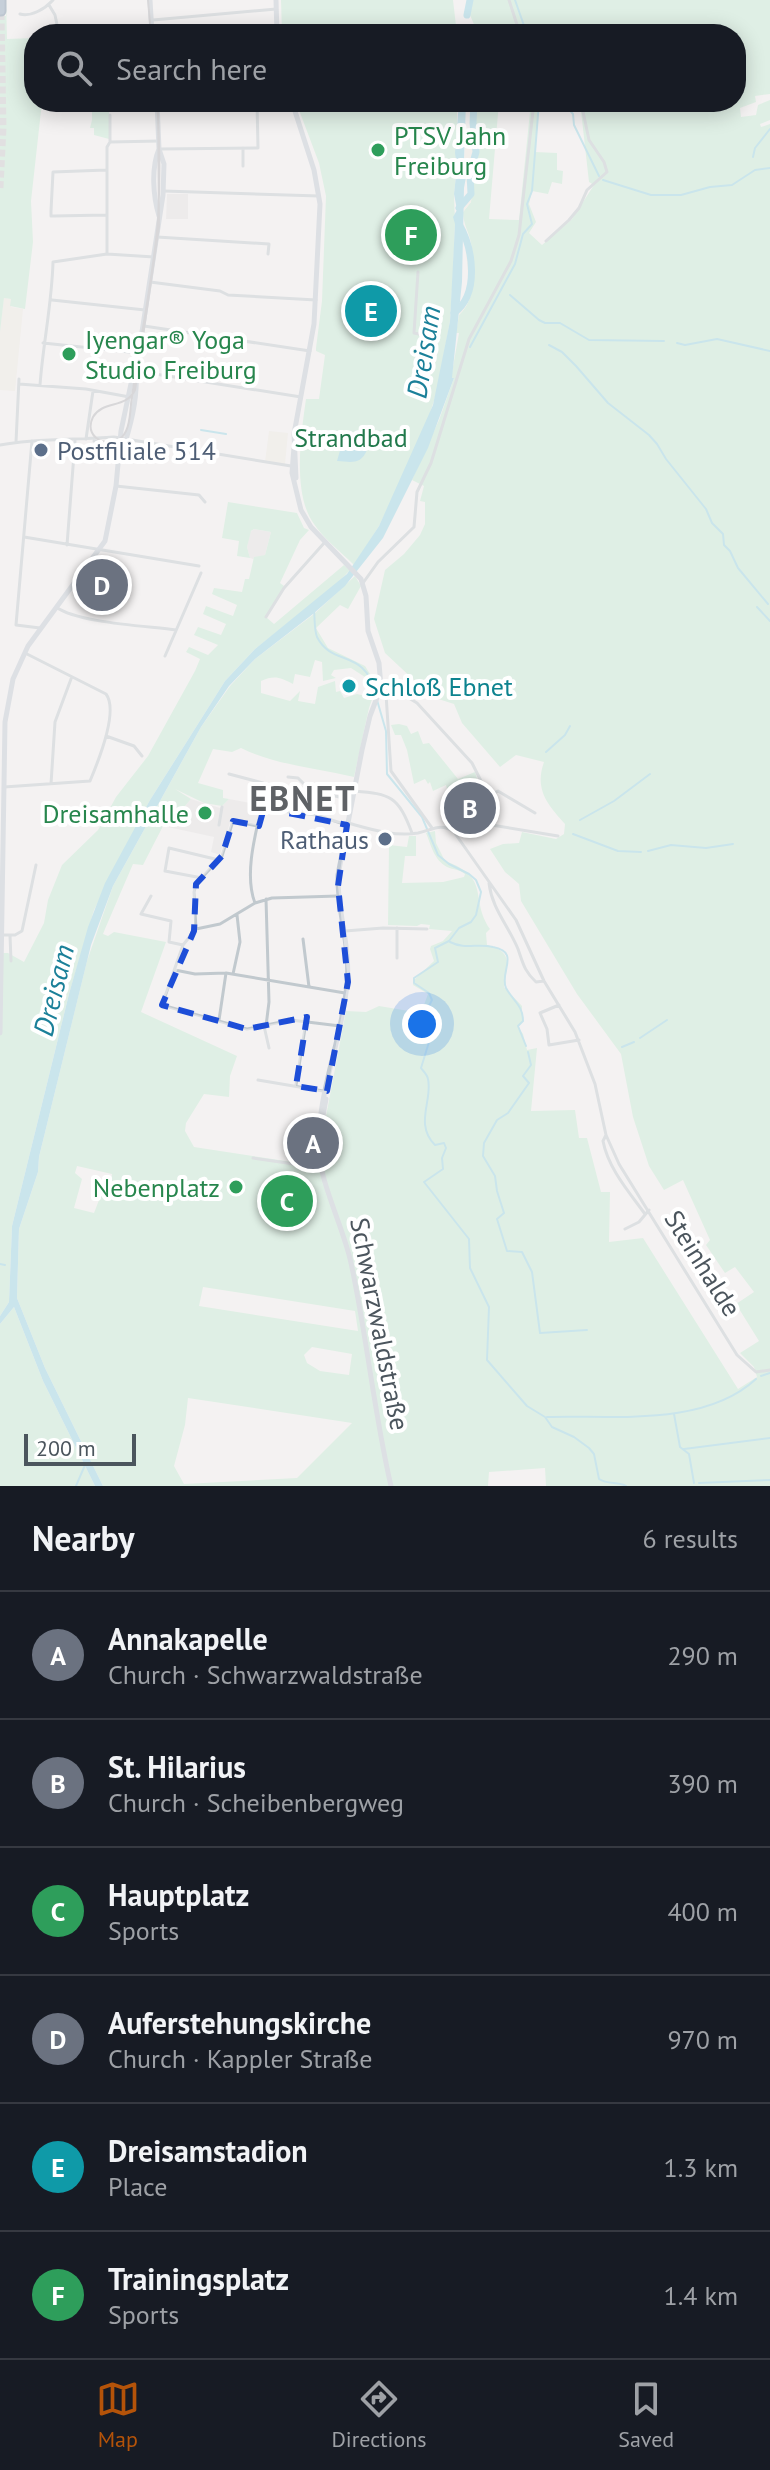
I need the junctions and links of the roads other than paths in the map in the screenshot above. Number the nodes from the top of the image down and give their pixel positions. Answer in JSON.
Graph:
{"nodes":[{"id":1,"x":1,"y":0,"type":"edge"},
{"id":2,"x":53,"y":0,"type":"edge"},
{"id":3,"x":150,"y":0,"type":"edge"},
{"id":4,"x":276,"y":0,"type":"edge"},
{"id":5,"x":509,"y":0,"type":"edge"},
{"id":6,"x":49,"y":5,"type":"junction"},
{"id":7,"x":276,"y":9,"type":"junction"},
{"id":8,"x":1,"y":11,"type":"edge"},
{"id":9,"x":20,"y":14,"type":"dead end"},
{"id":10,"x":152,"y":20,"type":"junction"},
{"id":11,"x":57,"y":24,"type":"edge"},
{"id":12,"x":152,"y":24,"type":"edge"},
{"id":13,"x":277,"y":24,"type":"edge"},
{"id":14,"x":517,"y":24,"type":"edge"},
{"id":15,"x":158,"y":112,"type":"edge"},
{"id":16,"x":256,"y":112,"type":"edge"},
{"id":17,"x":295,"y":112,"type":"edge"},
{"id":18,"x":533,"y":112,"type":"edge"},
{"id":19,"x":583,"y":112,"type":"edge"},
{"id":20,"x":110,"y":115,"type":"dead end"},
{"id":21,"x":159,"y":141,"type":"junction"},
{"id":22,"x":110,"y":142,"type":"junction"},
{"id":23,"x":243,"y":148,"type":"junction"},
{"id":24,"x":159,"y":149,"type":"junction"},
{"id":25,"x":243,"y":166,"type":"dead end"},
{"id":26,"x":106,"y":170,"type":"junction"},
{"id":27,"x":164,"y":191,"type":"junction"},
{"id":28,"x":319,"y":196,"type":"junction"},
{"id":29,"x":107,"y":215,"type":"junction"},
{"id":30,"x":159,"y":216,"type":"junction"},
{"id":31,"x":157,"y":237,"type":"junction"},
{"id":32,"x":546,"y":241,"type":"dead end"},
{"id":33,"x":107,"y":254,"type":"junction"},
{"id":34,"x":268,"y":254,"type":"dead end"},
{"id":35,"x":154,"y":257,"type":"junction"},
{"id":36,"x":418,"y":272,"type":"dead end"},
{"id":37,"x":150,"y":282,"type":"junction"},
{"id":38,"x":52,"y":300,"type":"junction"},
{"id":39,"x":316,"y":300,"type":"junction"},
{"id":40,"x":145,"y":310,"type":"junction"},
{"id":41,"x":143,"y":326,"type":"junction"},
{"id":42,"x":433,"y":337,"type":"dead end"},
{"id":43,"x":43,"y":343,"type":"junction"},
{"id":44,"x":310,"y":351,"type":"junction"},
{"id":45,"x":139,"y":353,"type":"junction"},
{"id":46,"x":136,"y":373,"type":"junction"},
{"id":47,"x":40,"y":385,"type":"junction"},
{"id":48,"x":93,"y":391,"type":"junction"},
{"id":49,"x":301,"y":397,"type":"junction"},
{"id":50,"x":132,"y":398,"type":"junction"},
{"id":51,"x":127,"y":439,"type":"junction"},
{"id":52,"x":75,"y":440,"type":"junction"},
{"id":53,"x":120,"y":440,"type":"junction"},
{"id":54,"x":32,"y":441,"type":"junction"},
{"id":55,"x":86,"y":441,"type":"junction"},
{"id":56,"x":16,"y":442,"type":"junction"},
{"id":57,"x":0,"y":445,"type":"edge"},
{"id":58,"x":119,"y":460,"type":"junction"},
{"id":59,"x":293,"y":466,"type":"junction"},
{"id":60,"x":116,"y":486,"type":"junction"},
{"id":61,"x":205,"y":502,"type":"dead end"},
{"id":62,"x":24,"y":537,"type":"junction"},
{"id":63,"x":325,"y":542,"type":"junction"},
{"id":64,"x":67,"y":545,"type":"junction"},
{"id":65,"x":99,"y":551,"type":"junction"},
{"id":66,"x":199,"y":566,"type":"dead end"},
{"id":67,"x":201,"y":573,"type":"dead end"},
{"id":68,"x":361,"y":580,"type":"junction"},
{"id":69,"x":56,"y":607,"type":"junction"},
{"id":70,"x":266,"y":617,"type":"dead end"},
{"id":71,"x":40,"y":628,"type":"junction"},
{"id":72,"x":176,"y":630,"type":"junction"},
{"id":73,"x":25,"y":652,"type":"junction"},
{"id":74,"x":165,"y":656,"type":"dead end"},
{"id":75,"x":72,"y":678,"type":"junction"},
{"id":76,"x":381,"y":692,"type":"junction"},
{"id":77,"x":106,"y":736,"type":"junction"},
{"id":78,"x":142,"y":756,"type":"dead end"},
{"id":79,"x":229,"y":774,"type":"dead end"},
{"id":80,"x":288,"y":777,"type":"dead end"},
{"id":81,"x":51,"y":784,"type":"junction"},
{"id":82,"x":4,"y":787,"type":"junction"},
{"id":83,"x":353,"y":791,"type":"junction"},
{"id":84,"x":486,"y":797,"type":"junction"},
{"id":85,"x":352,"y":800,"type":"junction"},
{"id":86,"x":222,"y":807,"type":"dead end"},
{"id":87,"x":264,"y":808,"type":"junction"},
{"id":88,"x":535,"y":813,"type":"dead end"},
{"id":89,"x":473,"y":822,"type":"junction"},
{"id":90,"x":347,"y":824,"type":"junction"},
{"id":91,"x":219,"y":825,"type":"dead end"},
{"id":92,"x":258,"y":826,"type":"junction"},
{"id":93,"x":431,"y":829,"type":"junction"},
{"id":94,"x":454,"y":832,"type":"junction"},
{"id":95,"x":412,"y":833,"type":"junction"},
{"id":96,"x":558,"y":836,"type":"dead end"},
{"id":97,"x":219,"y":860,"type":"junction"},
{"id":98,"x":36,"y":865,"type":"dead end"},
{"id":99,"x":202,"y":878,"type":"junction"},
{"id":100,"x":488,"y":880,"type":"junction"},
{"id":101,"x":151,"y":896,"type":"dead end"},
{"id":102,"x":338,"y":896,"type":"junction"},
{"id":103,"x":266,"y":899,"type":"junction"},
{"id":104,"x":255,"y":903,"type":"junction"},
{"id":105,"x":237,"y":914,"type":"junction"},
{"id":106,"x":397,"y":928,"type":"junction"},
{"id":107,"x":196,"y":929,"type":"junction"},
{"id":108,"x":427,"y":929,"type":"dead end"},
{"id":109,"x":345,"y":931,"type":"junction"},
{"id":110,"x":2,"y":935,"type":"edge"},
{"id":111,"x":10,"y":935,"type":"junction"},
{"id":112,"x":303,"y":939,"type":"dead end"},
{"id":113,"x":183,"y":945,"type":"junction"},
{"id":114,"x":397,"y":958,"type":"dead end"},
{"id":115,"x":11,"y":961,"type":"dead end"},
{"id":116,"x":175,"y":970,"type":"junction"},
{"id":117,"x":226,"y":973,"type":"junction"},
{"id":118,"x":233,"y":974,"type":"junction"},
{"id":119,"x":269,"y":980,"type":"junction"},
{"id":120,"x":544,"y":981,"type":"junction"},
{"id":121,"x":309,"y":987,"type":"junction"},
{"id":122,"x":346,"y":994,"type":"junction"},
{"id":123,"x":559,"y":1005,"type":"junction"},
{"id":124,"x":219,"y":1021,"type":"junction"},
{"id":125,"x":306,"y":1022,"type":"junction"},
{"id":126,"x":265,"y":1026,"type":"junction"},
{"id":127,"x":340,"y":1026,"type":"junction"},
{"id":128,"x":0,"y":1033,"type":"edge"},
{"id":129,"x":579,"y":1040,"type":"junction"},
{"id":130,"x":269,"y":1048,"type":"dead end"},
{"id":131,"x":258,"y":1080,"type":"dead end"},
{"id":132,"x":296,"y":1086,"type":"junction"},
{"id":133,"x":327,"y":1093,"type":"junction"},
{"id":134,"x":606,"y":1135,"type":"junction"},
{"id":135,"x":253,"y":1158,"type":"dead end"},
{"id":136,"x":322,"y":1168,"type":"junction"},
{"id":137,"x":649,"y":1210,"type":"junction"},
{"id":138,"x":645,"y":1214,"type":"junction"},
{"id":139,"x":625,"y":1229,"type":"dead end"},
{"id":140,"x":770,"y":1370,"type":"edge"},
{"id":141,"x":391,"y":1486,"type":"edge"}],
"edges":[{"from":1,"to":8,"type":"highway"},
{"from":2,"to":6,"type":"street"},
{"from":3,"to":10,"type":"main road"},
{"from":4,"to":7,"type":"main road"},
{"from":5,"to":14,"type":"street"},
{"from":6,"to":9,"type":"street"},
{"from":6,"to":11,"type":"street"},
{"from":7,"to":10,"type":"street"},
{"from":7,"to":13,"type":"main road"},
{"from":10,"to":12,"type":"main road"},
{"from":15,"to":21,"type":"main road"},
{"from":16,"to":23,"type":"street"},
{"from":17,"to":28,"type":"main road"},
{"from":18,"to":68,"type":"street"},
{"from":19,"to":32,"type":"street"},
{"from":20,"to":22,"type":"street"},
{"from":21,"to":22,"type":"street"},
{"from":21,"to":24,"type":"main road"},
{"from":22,"to":26,"type":"street"},
{"from":23,"to":24,"type":"street"},
{"from":23,"to":25,"type":"street"},
{"from":24,"to":27,"type":"main road"},
{"from":24,"to":30,"type":"main road"},
{"from":26,"to":29,"type":"street"},
{"from":26,"to":29,"type":"street"},
{"from":27,"to":28,"type":"street"},
{"from":27,"to":30,"type":"main road"},
{"from":28,"to":39,"type":"main road"},
{"from":29,"to":33,"type":"street"},
{"from":30,"to":31,"type":"main road"},
{"from":31,"to":34,"type":"street"},
{"from":31,"to":35,"type":"main road"},
{"from":33,"to":35,"type":"street"},
{"from":33,"to":38,"type":"street"},
{"from":35,"to":37,"type":"main road"},
{"from":36,"to":42,"type":"street"},
{"from":37,"to":39,"type":"street"},
{"from":37,"to":40,"type":"main road"},
{"from":38,"to":40,"type":"street"},
{"from":38,"to":43,"type":"street"},
{"from":39,"to":44,"type":"main road"},
{"from":40,"to":41,"type":"main road"},
{"from":41,"to":44,"type":"street"},
{"from":41,"to":45,"type":"main road"},
{"from":43,"to":45,"type":"street"},
{"from":43,"to":47,"type":"street"},
{"from":44,"to":49,"type":"main road"},
{"from":45,"to":46,"type":"main road"},
{"from":46,"to":49,"type":"street"},
{"from":46,"to":50,"type":"main road"},
{"from":47,"to":48,"type":"street"},
{"from":47,"to":56,"type":"street"},
{"from":48,"to":50,"type":"street"},
{"from":48,"to":55,"type":"street"},
{"from":49,"to":59,"type":"main road"},
{"from":50,"to":51,"type":"main road"},
{"from":50,"to":53,"type":"main road"},
{"from":51,"to":53,"type":"street"},
{"from":51,"to":58,"type":"main road"},
{"from":51,"to":59,"type":"street"},
{"from":52,"to":54,"type":"street"},
{"from":52,"to":55,"type":"street"},
{"from":52,"to":64,"type":"street"},
{"from":53,"to":55,"type":"street"},
{"from":53,"to":58,"type":"main road"},
{"from":54,"to":56,"type":"street"},
{"from":54,"to":62,"type":"street"},
{"from":56,"to":57,"type":"street"},
{"from":58,"to":60,"type":"main road"},
{"from":59,"to":63,"type":"main road"},
{"from":60,"to":61,"type":"street"},
{"from":60,"to":65,"type":"main road"},
{"from":62,"to":64,"type":"street"},
{"from":62,"to":71,"type":"street"},
{"from":63,"to":68,"type":"main road"},
{"from":63,"to":70,"type":"street"},
{"from":64,"to":65,"type":"street"},
{"from":65,"to":66,"type":"street"},
{"from":65,"to":69,"type":"main road"},
{"from":67,"to":72,"type":"street"},
{"from":68,"to":76,"type":"main road","name":"Schwarzwaldstraße"},
{"from":69,"to":71,"type":"main road"},
{"from":69,"to":72,"type":"street"},
{"from":71,"to":73,"type":"main road"},
{"from":72,"to":74,"type":"street"},
{"from":73,"to":75,"type":"street"},
{"from":73,"to":82,"type":"main road"},
{"from":75,"to":77,"type":"street"},
{"from":75,"to":81,"type":"street"},
{"from":76,"to":83,"type":"main road","name":"Schwarzwaldstraße"},
{"from":76,"to":84,"type":"street"},
{"from":76,"to":93,"type":"street"},
{"from":77,"to":78,"type":"street"},
{"from":77,"to":81,"type":"street"},
{"from":79,"to":87,"type":"street"},
{"from":80,"to":85,"type":"street"},
{"from":81,"to":82,"type":"street"},
{"from":82,"to":110,"type":"main road"},
{"from":83,"to":85,"type":"main road","name":"Schwarzwaldstraße"},
{"from":83,"to":95,"type":"street"},
{"from":84,"to":88,"type":"street"},
{"from":84,"to":89,"type":"street"},
{"from":85,"to":90,"type":"main road","name":"Schwarzwaldstraße"},
{"from":86,"to":91,"type":"street"},
{"from":87,"to":90,"type":"street"},
{"from":87,"to":92,"type":"street"},
{"from":89,"to":94,"type":"street"},
{"from":89,"to":96,"type":"street"},
{"from":90,"to":95,"type":"street"},
{"from":90,"to":102,"type":"main road","name":"Schwarzwaldstraße"},
{"from":92,"to":97,"type":"street"},
{"from":92,"to":104,"type":"street"},
{"from":93,"to":94,"type":"street"},
{"from":93,"to":95,"type":"street"},
{"from":94,"to":100,"type":"street","name":"Steinhalde"},
{"from":97,"to":99,"type":"street"},
{"from":97,"to":99,"type":"street"},
{"from":98,"to":111,"type":"street"},
{"from":99,"to":107,"type":"street"},
{"from":100,"to":120,"type":"street","name":"Steinhalde"},
{"from":100,"to":120,"type":"street","name":"Steinhalde"},
{"from":101,"to":113,"type":"street"},
{"from":102,"to":103,"type":"street"},
{"from":102,"to":109,"type":"main road","name":"Schwarzwaldstraße"},
{"from":103,"to":104,"type":"street"},
{"from":103,"to":119,"type":"street"},
{"from":104,"to":105,"type":"street"},
{"from":105,"to":107,"type":"street"},
{"from":105,"to":118,"type":"street"},
{"from":106,"to":108,"type":"street"},
{"from":106,"to":109,"type":"street"},
{"from":106,"to":114,"type":"street"},
{"from":107,"to":113,"type":"street"},
{"from":109,"to":122,"type":"main road","name":"Schwarzwaldstraße"},
{"from":110,"to":111,"type":"street"},
{"from":110,"to":128,"type":"main road"},
{"from":111,"to":115,"type":"street"},
{"from":112,"to":121,"type":"street"},
{"from":113,"to":116,"type":"street"},
{"from":116,"to":117,"type":"street"},
{"from":116,"to":124,"type":"street"},
{"from":117,"to":118,"type":"street"},
{"from":117,"to":124,"type":"street"},
{"from":118,"to":119,"type":"street"},
{"from":119,"to":121,"type":"street"},
{"from":119,"to":126,"type":"street"},
{"from":120,"to":123,"type":"street","name":"Steinhalde"},
{"from":121,"to":122,"type":"street"},
{"from":122,"to":127,"type":"main road","name":"Schwarzwaldstraße"},
{"from":123,"to":129,"type":"street","name":"Steinhalde"},
{"from":123,"to":129,"type":"street"},
{"from":124,"to":126,"type":"street"},
{"from":125,"to":126,"type":"street"},
{"from":125,"to":127,"type":"street"},
{"from":125,"to":132,"type":"street"},
{"from":126,"to":130,"type":"street"},
{"from":127,"to":133,"type":"main road","name":"Schwarzwaldstraße"},
{"from":129,"to":134,"type":"street","name":"Steinhalde"},
{"from":131,"to":132,"type":"street"},
{"from":132,"to":133,"type":"street"},
{"from":133,"to":136,"type":"main road","name":"Schwarzwaldstraße"},
{"from":134,"to":137,"type":"street","name":"Steinhalde"},
{"from":134,"to":138,"type":"street","name":"Steinhalde"},
{"from":135,"to":136,"type":"street"},
{"from":136,"to":141,"type":"main road","name":"Schwarzwaldstraße"},
{"from":137,"to":138,"type":"street","name":"Steinhalde"},
{"from":137,"to":140,"type":"street","name":"Steinhalde"},
{"from":138,"to":139,"type":"street","name":"Steinhalde"}]}
